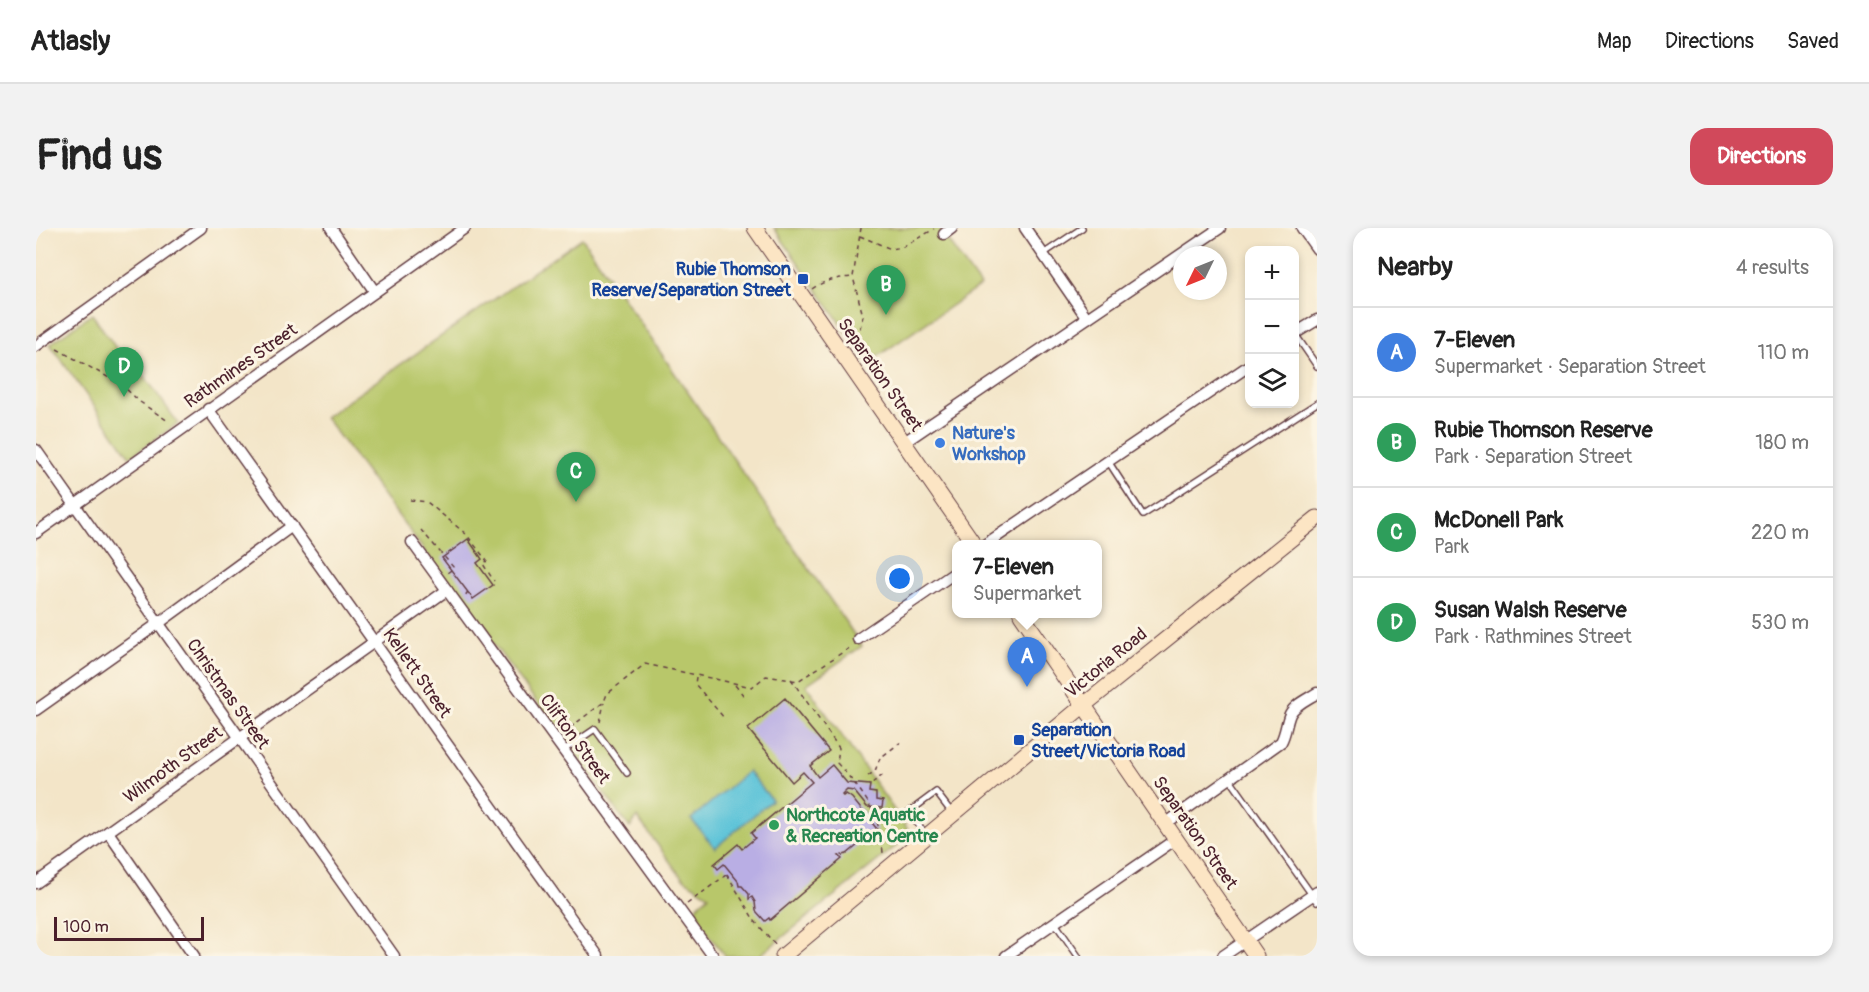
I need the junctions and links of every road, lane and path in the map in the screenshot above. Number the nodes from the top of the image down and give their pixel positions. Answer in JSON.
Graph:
{"nodes":[{"id":1,"x":201,"y":228,"type":"edge"},
{"id":2,"x":331,"y":228,"type":"edge"},
{"id":3,"x":465,"y":228,"type":"edge"},
{"id":4,"x":755,"y":228,"type":"edge"},
{"id":5,"x":861,"y":228,"type":"edge"},
{"id":6,"x":1025,"y":228,"type":"edge"},
{"id":7,"x":1082,"y":228,"type":"edge"},
{"id":8,"x":1302,"y":228,"type":"edge"},
{"id":9,"x":1217,"y":229,"type":"edge"},
{"id":10,"x":943,"y":230,"type":"edge"},
{"id":11,"x":860,"y":236,"type":"junction"},
{"id":12,"x":1317,"y":249,"type":"edge"},
{"id":13,"x":1042,"y":254,"type":"junction"},
{"id":14,"x":854,"y":277,"type":"junction"},
{"id":15,"x":812,"y":290,"type":"dead end"},
{"id":16,"x":375,"y":292,"type":"junction"},
{"id":17,"x":1087,"y":318,"type":"junction"},
{"id":18,"x":1317,"y":320,"type":"edge"},
{"id":19,"x":1299,"y":331,"type":"edge"},
{"id":20,"x":1299,"y":340,"type":"edge"},
{"id":21,"x":36,"y":346,"type":"edge"},
{"id":22,"x":57,"y":349,"type":"dead end"},
{"id":23,"x":850,"y":349,"type":"dead end"},
{"id":24,"x":1317,"y":366,"type":"edge"},
{"id":25,"x":1245,"y":368,"type":"edge"},
{"id":26,"x":1317,"y":403,"type":"edge"},
{"id":27,"x":208,"y":410,"type":"junction"},
{"id":28,"x":168,"y":420,"type":"dead end"},
{"id":29,"x":903,"y":443,"type":"junction"},
{"id":30,"x":36,"y":450,"type":"edge"},
{"id":31,"x":1108,"y":461,"type":"junction"},
{"id":32,"x":410,"y":500,"type":"dead end"},
{"id":33,"x":76,"y":504,"type":"junction"},
{"id":34,"x":1317,"y":518,"type":"edge"},
{"id":35,"x":292,"y":526,"type":"junction"},
{"id":36,"x":421,"y":530,"type":"dead end"},
{"id":37,"x":36,"y":533,"type":"edge"},
{"id":38,"x":971,"y":540,"type":"edge"},
{"id":39,"x":992,"y":540,"type":"edge"},
{"id":40,"x":412,"y":542,"type":"dead end"},
{"id":41,"x":952,"y":575,"type":"edge"},
{"id":42,"x":439,"y":578,"type":"junction"},
{"id":43,"x":494,"y":581,"type":"dead end"},
{"id":44,"x":447,"y":590,"type":"junction"},
{"id":45,"x":1024,"y":618,"type":"edge"},
{"id":46,"x":159,"y":623,"type":"junction"},
{"id":47,"x":858,"y":639,"type":"joint"},
{"id":48,"x":375,"y":642,"type":"junction"},
{"id":49,"x":696,"y":675,"type":"junction"},
{"id":50,"x":790,"y":679,"type":"junction"},
{"id":51,"x":735,"y":684,"type":"junction"},
{"id":52,"x":1317,"y":693,"type":"edge"},
{"id":53,"x":744,"y":696,"type":"dead end"},
{"id":54,"x":604,"y":702,"type":"junction"},
{"id":55,"x":1084,"y":705,"type":"junction"},
{"id":56,"x":36,"y":710,"type":"edge"},
{"id":57,"x":725,"y":719,"type":"dead end"},
{"id":58,"x":598,"y":734,"type":"junction"},
{"id":59,"x":239,"y":738,"type":"junction"},
{"id":60,"x":555,"y":740,"type":"junction"},
{"id":61,"x":901,"y":742,"type":"dead end"},
{"id":62,"x":563,"y":751,"type":"junction"},
{"id":63,"x":627,"y":773,"type":"dead end"},
{"id":64,"x":883,"y":775,"type":"dead end"},
{"id":65,"x":868,"y":776,"type":"dead end"},
{"id":66,"x":1230,"y":778,"type":"junction"},
{"id":67,"x":872,"y":783,"type":"dead end"},
{"id":68,"x":952,"y":815,"type":"junction"},
{"id":69,"x":1165,"y":824,"type":"junction"},
{"id":70,"x":108,"y":832,"type":"junction"},
{"id":71,"x":927,"y":836,"type":"junction"},
{"id":72,"x":1176,"y":839,"type":"junction"},
{"id":73,"x":884,"y":853,"type":"dead end"},
{"id":74,"x":730,"y":872,"type":"dead end"},
{"id":75,"x":727,"y":874,"type":"junction"},
{"id":76,"x":36,"y":884,"type":"edge"},
{"id":77,"x":1315,"y":896,"type":"edge"},
{"id":78,"x":680,"y":910,"type":"junction"},
{"id":79,"x":1055,"y":922,"type":"junction"},
{"id":80,"x":1246,"y":940,"type":"junction"},
{"id":81,"x":779,"y":950,"type":"edge"},
{"id":82,"x":194,"y":956,"type":"edge"},
{"id":83,"x":394,"y":956,"type":"edge"},
{"id":84,"x":598,"y":956,"type":"edge"},
{"id":85,"x":713,"y":956,"type":"edge"},
{"id":86,"x":1006,"y":956,"type":"edge"},
{"id":87,"x":1078,"y":956,"type":"edge"},
{"id":88,"x":1223,"y":956,"type":"edge"},
{"id":89,"x":1256,"y":956,"type":"edge"}],
"edges":[{"from":1,"to":21,"type":"street"},
{"from":2,"to":16,"type":"street"},
{"from":3,"to":16,"type":"street","name":"Rathmines Street"},
{"from":4,"to":29,"type":"street","name":"Separation Street"},
{"from":5,"to":11,"type":"path"},
{"from":6,"to":13,"type":"street"},
{"from":7,"to":13,"type":"lane"},
{"from":8,"to":12,"type":"street"},
{"from":9,"to":17,"type":"street"},
{"from":10,"to":11,"type":"path"},
{"from":11,"to":14,"type":"path"},
{"from":13,"to":17,"type":"street"},
{"from":14,"to":15,"type":"path"},
{"from":14,"to":23,"type":"path"},
{"from":16,"to":27,"type":"street","name":"Rathmines Street"},
{"from":17,"to":29,"type":"street"},
{"from":18,"to":19,"type":"street"},
{"from":20,"to":24,"type":"lane"},
{"from":22,"to":28,"type":"path"},
{"from":25,"to":31,"type":"street"},
{"from":26,"to":31,"type":"lane"},
{"from":27,"to":33,"type":"street","name":"Rathmines Street"},
{"from":27,"to":35,"type":"street","name":"Kellett Street"},
{"from":29,"to":38,"type":"street","name":"Separation Street"},
{"from":30,"to":33,"type":"street","name":"Christmas Street"},
{"from":31,"to":39,"type":"street"},
{"from":32,"to":43,"type":"path"},
{"from":33,"to":37,"type":"street","name":"Rathmines Street"},
{"from":33,"to":46,"type":"street","name":"Christmas Street"},
{"from":34,"to":55,"type":"street","name":"Victoria Road"},
{"from":35,"to":46,"type":"street"},
{"from":35,"to":48,"type":"street","name":"Kellett Street"},
{"from":36,"to":42,"type":"path"},
{"from":40,"to":42,"type":"street","name":"Clifton Street"},
{"from":41,"to":47,"type":"street"},
{"from":42,"to":44,"type":"street","name":"Clifton Street"},
{"from":44,"to":48,"type":"street","name":"Wilmoth Street"},
{"from":44,"to":60,"type":"street","name":"Clifton Street"},
{"from":45,"to":55,"type":"street","name":"Separation Street"},
{"from":46,"to":56,"type":"street"},
{"from":46,"to":59,"type":"street","name":"Christmas Street"},
{"from":47,"to":50,"type":"path"},
{"from":48,"to":59,"type":"street","name":"Wilmoth Street"},
{"from":48,"to":84,"type":"street","name":"Kellett Street"},
{"from":49,"to":51,"type":"path"},
{"from":49,"to":54,"type":"path"},
{"from":49,"to":57,"type":"path"},
{"from":50,"to":51,"type":"path"},
{"from":50,"to":73,"type":"path"},
{"from":51,"to":53,"type":"path"},
{"from":52,"to":66,"type":"street"},
{"from":54,"to":58,"type":"path"},
{"from":54,"to":60,"type":"path"},
{"from":55,"to":68,"type":"street","name":"Victoria Road"},
{"from":55,"to":69,"type":"street","name":"Separation Street"},
{"from":58,"to":62,"type":"lane"},
{"from":58,"to":63,"type":"lane"},
{"from":59,"to":70,"type":"street","name":"Wilmoth Street"},
{"from":59,"to":83,"type":"street","name":"Christmas Street"},
{"from":60,"to":62,"type":"street","name":"Clifton Street"},
{"from":61,"to":65,"type":"path"},
{"from":62,"to":78,"type":"street","name":"Clifton Street"},
{"from":64,"to":67,"type":"path"},
{"from":66,"to":69,"type":"street"},
{"from":66,"to":77,"type":"lane"},
{"from":68,"to":71,"type":"street","name":"Victoria Road"},
{"from":68,"to":71,"type":"lane"},
{"from":69,"to":72,"type":"street","name":"Separation Street"},
{"from":70,"to":76,"type":"street","name":"Wilmoth Street"},
{"from":70,"to":82,"type":"street"},
{"from":71,"to":81,"type":"street","name":"Victoria Road"},
{"from":72,"to":79,"type":"street"},
{"from":72,"to":80,"type":"street","name":"Separation Street"},
{"from":74,"to":75,"type":"path"},
{"from":75,"to":78,"type":"path"},
{"from":75,"to":81,"type":"path"},
{"from":77,"to":80,"type":"street"},
{"from":78,"to":85,"type":"street","name":"Clifton Street"},
{"from":79,"to":86,"type":"street"},
{"from":79,"to":87,"type":"lane"},
{"from":80,"to":88,"type":"street"},
{"from":80,"to":89,"type":"street","name":"Separation Street"}]}
